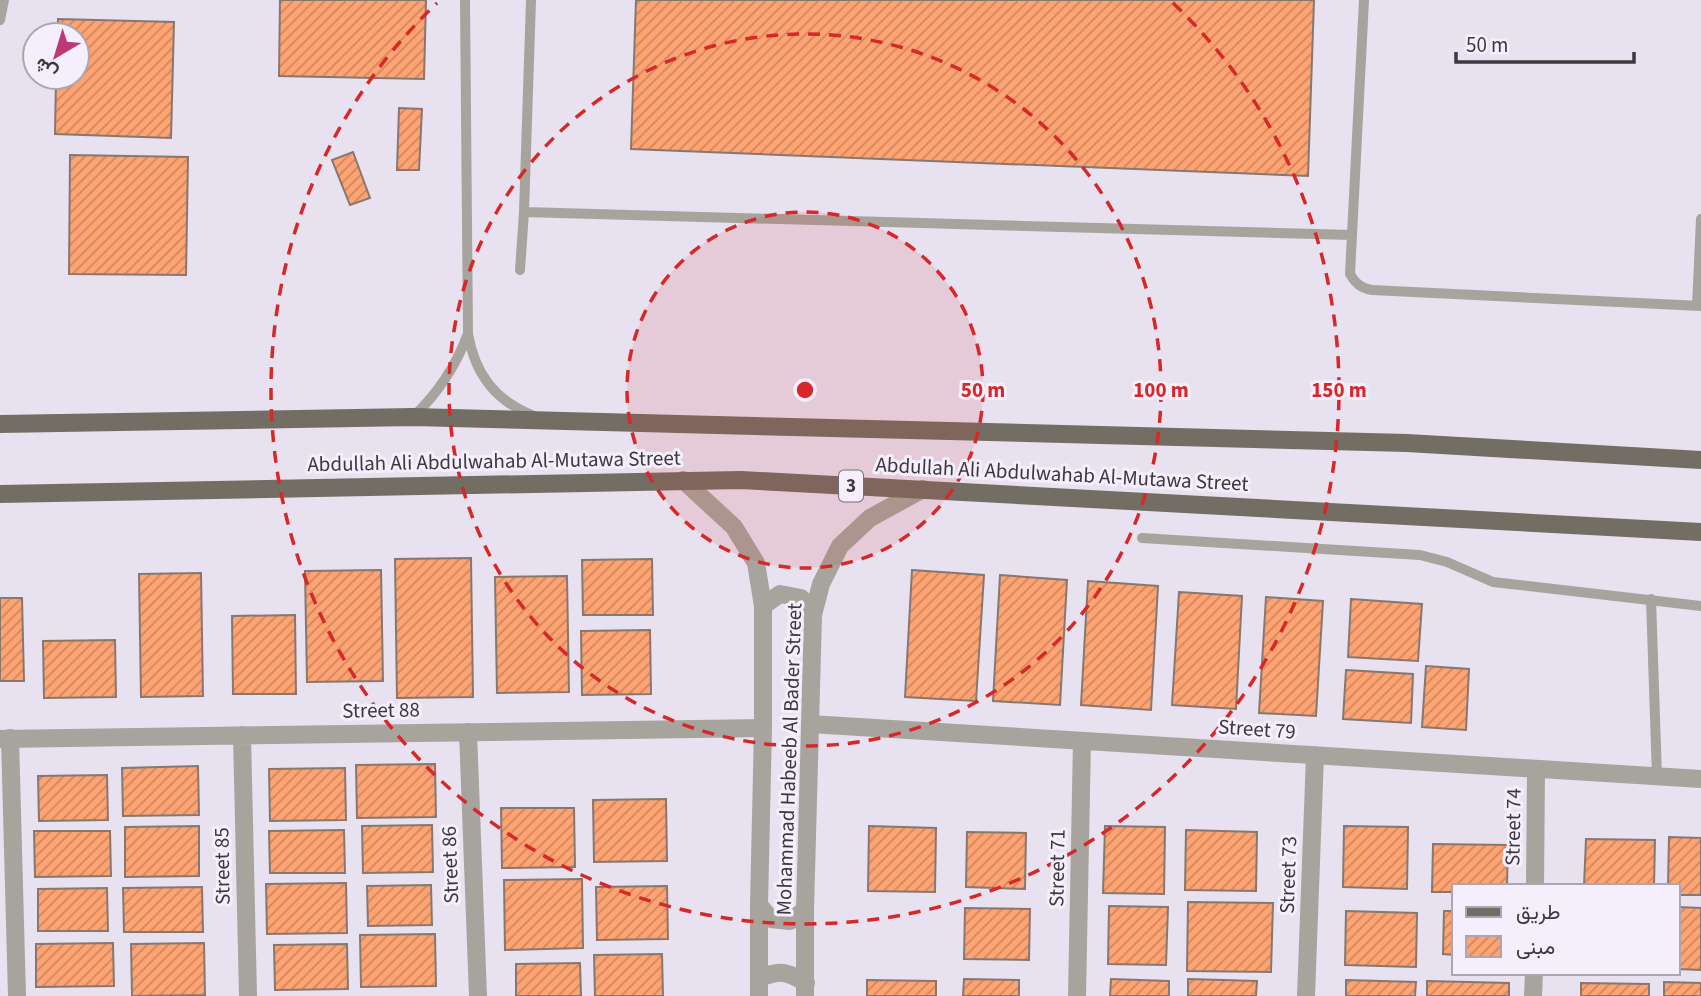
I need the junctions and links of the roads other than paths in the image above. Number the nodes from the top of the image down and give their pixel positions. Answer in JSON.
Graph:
{"nodes":[{"id":1,"x":4,"y":0,"type":"edge"},
{"id":2,"x":465,"y":0,"type":"edge"},
{"id":3,"x":531,"y":0,"type":"edge"},
{"id":4,"x":1364,"y":0,"type":"edge"},
{"id":5,"x":0,"y":20,"type":"edge"},
{"id":6,"x":524,"y":212,"type":"junction"},
{"id":7,"x":1701,"y":219,"type":"edge"},
{"id":8,"x":1352,"y":235,"type":"junction"},
{"id":9,"x":520,"y":270,"type":"dead end"},
{"id":10,"x":1699,"y":306,"type":"edge"},
{"id":11,"x":467,"y":334,"type":"junction"},
{"id":12,"x":413,"y":417,"type":"junction"},
{"id":13,"x":556,"y":421,"type":"junction"},
{"id":14,"x":0,"y":424,"type":"edge"},
{"id":15,"x":1701,"y":460,"type":"edge"},
{"id":16,"x":683,"y":480,"type":"junction"},
{"id":17,"x":923,"y":489,"type":"junction"},
{"id":18,"x":0,"y":494,"type":"edge"},
{"id":19,"x":1701,"y":532,"type":"edge"},
{"id":20,"x":1142,"y":538,"type":"dead end"},
{"id":21,"x":1651,"y":599,"type":"junction"},
{"id":22,"x":763,"y":606,"type":"junction"},
{"id":23,"x":1701,"y":606,"type":"edge"},
{"id":24,"x":813,"y":615,"type":"junction"},
{"id":25,"x":810,"y":724,"type":"junction"},
{"id":26,"x":763,"y":728,"type":"junction"},
{"id":27,"x":468,"y":732,"type":"junction"},
{"id":28,"x":243,"y":735,"type":"junction"},
{"id":29,"x":5,"y":739,"type":"edge"},
{"id":30,"x":1082,"y":741,"type":"junction"},
{"id":31,"x":1315,"y":755,"type":"junction"},
{"id":32,"x":1536,"y":769,"type":"junction"},
{"id":33,"x":1657,"y":777,"type":"junction"},
{"id":34,"x":1701,"y":779,"type":"edge"},
{"id":35,"x":1535,"y":884,"type":"edge"},
{"id":36,"x":759,"y":905,"type":"junction"},
{"id":37,"x":805,"y":910,"type":"junction"},
{"id":38,"x":1534,"y":975,"type":"edge"},
{"id":39,"x":760,"y":987,"type":"edge"},
{"id":40,"x":806,"y":989,"type":"edge"},
{"id":41,"x":17,"y":996,"type":"edge"},
{"id":42,"x":248,"y":996,"type":"edge"},
{"id":43,"x":478,"y":996,"type":"edge"},
{"id":44,"x":1077,"y":996,"type":"edge"},
{"id":45,"x":1306,"y":996,"type":"edge"},
{"id":46,"x":1533,"y":996,"type":"edge"}],
"edges":[{"from":1,"to":5,"type":"lane"},
{"from":2,"to":11,"type":"lane"},
{"from":3,"to":6,"type":"lane"},
{"from":4,"to":8,"type":"lane"},
{"from":6,"to":8,"type":"lane"},
{"from":6,"to":9,"type":"lane"},
{"from":7,"to":10,"type":"lane"},
{"from":8,"to":10,"type":"lane"},
{"from":11,"to":12,"type":"lane"},
{"from":11,"to":13,"type":"lane"},
{"from":12,"to":13,"type":"main road","name":"Abdullah Ali Abdulwahab Al-Mutawa Street"},
{"from":12,"to":14,"type":"main road","name":"Abdullah Ali Abdulwahab Al-Mutawa Street"},
{"from":13,"to":15,"type":"main road","name":"Abdullah Ali Abdulwahab Al-Mutawa Street"},
{"from":16,"to":17,"type":"main road","name":"Abdullah Ali Abdulwahab Al-Mutawa Street","number":"3"},
{"from":16,"to":18,"type":"main road","name":"Abdullah Ali Abdulwahab Al-Mutawa Street","number":"3"},
{"from":16,"to":22,"type":"street","name":"Mohammad Habeeb Al Bader Street"},
{"from":17,"to":19,"type":"main road","name":"Abdullah Ali Abdulwahab Al-Mutawa Street","number":"3"},
{"from":17,"to":24,"type":"street","name":"Mohammad Habeeb Al Bader Street"},
{"from":20,"to":21,"type":"lane"},
{"from":21,"to":23,"type":"lane"},
{"from":21,"to":33,"type":"lane"},
{"from":22,"to":24,"type":"street"},
{"from":22,"to":26,"type":"street","name":"Mohammad Habeeb Al Bader Street"},
{"from":24,"to":25,"type":"street","name":"Mohammad Habeeb Al Bader Street"},
{"from":25,"to":30,"type":"street","name":"Street 79"},
{"from":25,"to":37,"type":"street","name":"Mohammad Habeeb Al Bader Street"},
{"from":26,"to":27,"type":"street","name":"Street 88"},
{"from":26,"to":36,"type":"street","name":"Mohammad Habeeb Al Bader Street"},
{"from":27,"to":28,"type":"street","name":"Street 88"},
{"from":27,"to":43,"type":"street","name":"Street 86"},
{"from":28,"to":29,"type":"street","name":"Street 88"},
{"from":28,"to":42,"type":"street","name":"Street 85"},
{"from":29,"to":41,"type":"street"},
{"from":30,"to":31,"type":"street","name":"Street 79"},
{"from":30,"to":44,"type":"street","name":"Street 71"},
{"from":31,"to":32,"type":"street","name":"Street 79"},
{"from":31,"to":45,"type":"street","name":"Street 73"},
{"from":32,"to":33,"type":"street","name":"Street 79"},
{"from":32,"to":35,"type":"street","name":"Street 74"},
{"from":33,"to":34,"type":"street","name":"Street 79"},
{"from":36,"to":37,"type":"street"},
{"from":36,"to":39,"type":"street","name":"Mohammad Habeeb Al Bader Street"},
{"from":37,"to":40,"type":"street","name":"Mohammad Habeeb Al Bader Street"},
{"from":38,"to":46,"type":"street"},
{"from":39,"to":40,"type":"street"}]}
